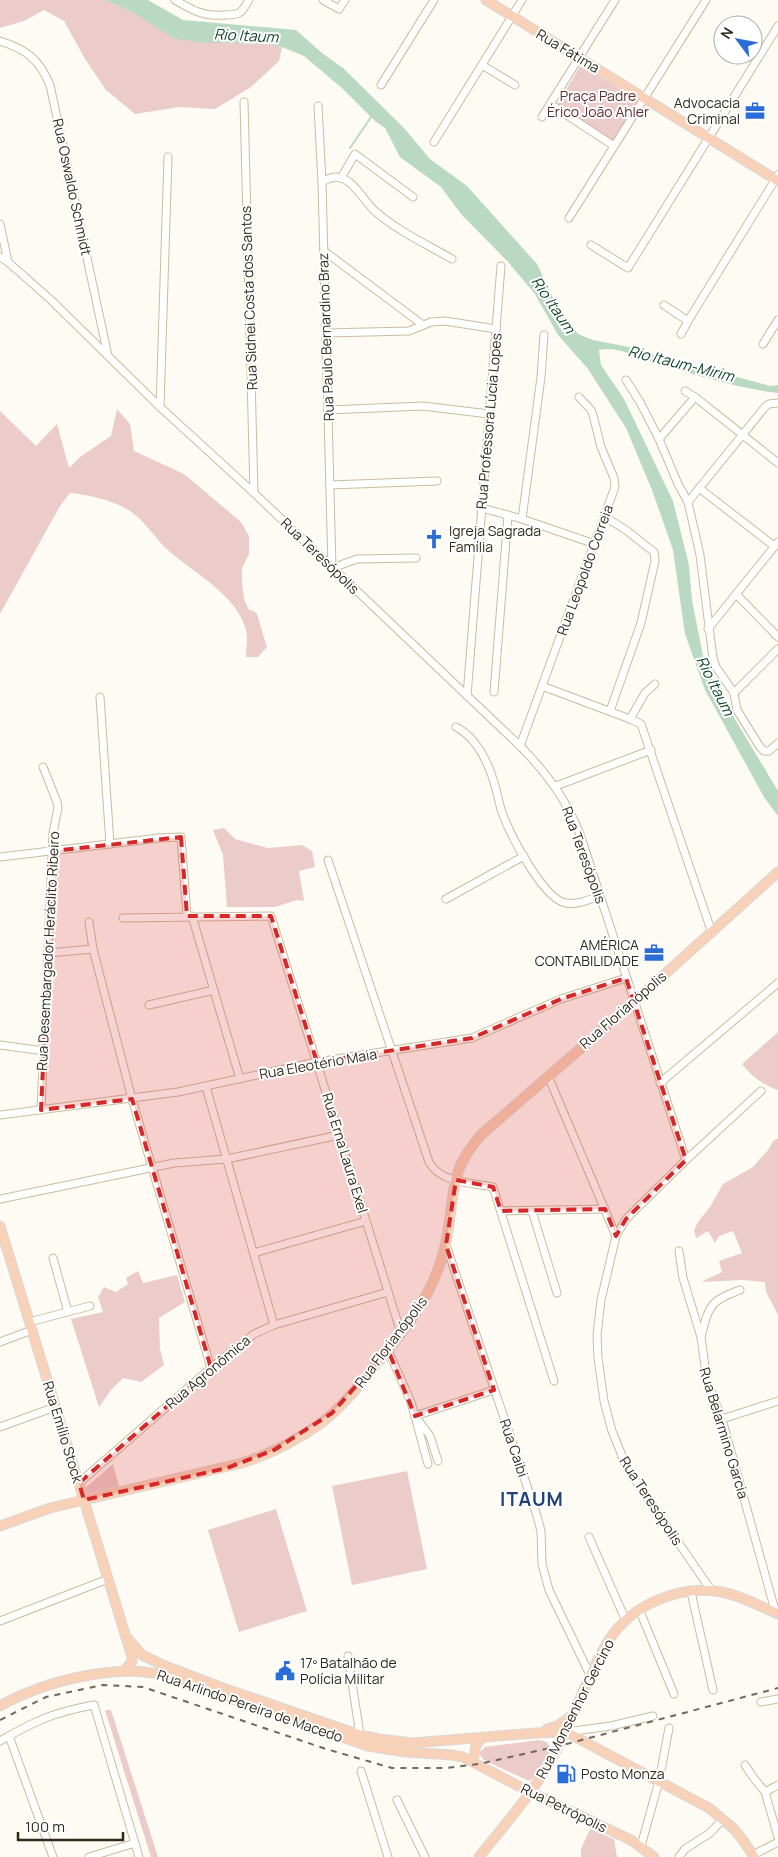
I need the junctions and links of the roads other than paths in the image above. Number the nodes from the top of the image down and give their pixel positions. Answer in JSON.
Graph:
{"nodes":[{"id":1,"x":176,"y":0,"type":"edge"},
{"id":2,"x":249,"y":0,"type":"edge"},
{"id":3,"x":323,"y":0,"type":"edge"},
{"id":4,"x":345,"y":0,"type":"edge"},
{"id":5,"x":434,"y":0,"type":"edge"},
{"id":6,"x":486,"y":0,"type":"edge"},
{"id":7,"x":522,"y":0,"type":"edge"},
{"id":8,"x":615,"y":0,"type":"edge"},
{"id":9,"x":706,"y":0,"type":"edge"},
{"id":10,"x":512,"y":16,"type":"junction"},
{"id":11,"x":778,"y":26,"type":"edge"},
{"id":12,"x":0,"y":42,"type":"edge"},
{"id":13,"x":579,"y":57,"type":"junction"},
{"id":14,"x":482,"y":64,"type":"junction"},
{"id":15,"x":381,"y":85,"type":"dead end"},
{"id":16,"x":515,"y":85,"type":"dead end"},
{"id":17,"x":644,"y":98,"type":"junction"},
{"id":18,"x":244,"y":102,"type":"dead end"},
{"id":19,"x":550,"y":104,"type":"junction"},
{"id":20,"x":318,"y":106,"type":"dead end"},
{"id":21,"x":542,"y":117,"type":"dead end"},
{"id":22,"x":708,"y":138,"type":"junction"},
{"id":23,"x":434,"y":142,"type":"dead end"},
{"id":24,"x":614,"y":146,"type":"junction"},
{"id":25,"x":168,"y":156,"type":"dead end"},
{"id":26,"x":340,"y":178,"type":"junction"},
{"id":27,"x":777,"y":178,"type":"edge"},
{"id":28,"x":322,"y":182,"type":"junction"},
{"id":29,"x":412,"y":197,"type":"dead end"},
{"id":30,"x":570,"y":218,"type":"dead end"},
{"id":31,"x":0,"y":224,"type":"edge"},
{"id":32,"x":591,"y":245,"type":"dead end"},
{"id":33,"x":324,"y":251,"type":"junction"},
{"id":34,"x":0,"y":257,"type":"edge"},
{"id":35,"x":452,"y":259,"type":"dead end"},
{"id":36,"x":8,"y":262,"type":"junction"},
{"id":37,"x":501,"y":266,"type":"dead end"},
{"id":38,"x":664,"y":305,"type":"dead end"},
{"id":39,"x":778,"y":320,"type":"edge"},
{"id":40,"x":688,"y":321,"type":"junction"},
{"id":41,"x":423,"y":325,"type":"junction"},
{"id":42,"x":496,"y":328,"type":"junction"},
{"id":43,"x":326,"y":333,"type":"junction"},
{"id":44,"x":681,"y":334,"type":"dead end"},
{"id":45,"x":544,"y":335,"type":"dead end"},
{"id":46,"x":763,"y":344,"type":"dead end"},
{"id":47,"x":108,"y":357,"type":"junction"},
{"id":48,"x":626,"y":380,"type":"dead end"},
{"id":49,"x":685,"y":391,"type":"dead end"},
{"id":50,"x":579,"y":397,"type":"dead end"},
{"id":51,"x":694,"y":397,"type":"junction"},
{"id":52,"x":778,"y":402,"type":"edge"},
{"id":53,"x":160,"y":407,"type":"junction"},
{"id":54,"x":328,"y":410,"type":"junction"},
{"id":55,"x":489,"y":414,"type":"junction"},
{"id":56,"x":742,"y":435,"type":"junction"},
{"id":57,"x":659,"y":439,"type":"junction"},
{"id":58,"x":778,"y":463,"type":"edge"},
{"id":59,"x":436,"y":481,"type":"dead end"},
{"id":60,"x":330,"y":485,"type":"junction"},
{"id":61,"x":699,"y":488,"type":"junction"},
{"id":62,"x":254,"y":493,"type":"junction"},
{"id":63,"x":688,"y":502,"type":"junction"},
{"id":64,"x":482,"y":508,"type":"junction"},
{"id":65,"x":508,"y":514,"type":"junction"},
{"id":66,"x":605,"y":517,"type":"junction"},
{"id":67,"x":522,"y":519,"type":"junction"},
{"id":68,"x":595,"y":544,"type":"junction"},
{"id":69,"x":776,"y":544,"type":"edge"},
{"id":70,"x":416,"y":558,"type":"dead end"},
{"id":71,"x":332,"y":568,"type":"junction"},
{"id":72,"x":736,"y":594,"type":"junction"},
{"id":73,"x":708,"y":629,"type":"junction"},
{"id":74,"x":778,"y":637,"type":"edge"},
{"id":75,"x":778,"y":649,"type":"edge"},
{"id":76,"x":654,"y":684,"type":"dead end"},
{"id":77,"x":542,"y":686,"type":"junction"},
{"id":78,"x":494,"y":692,"type":"dead end"},
{"id":79,"x":734,"y":693,"type":"junction"},
{"id":80,"x":467,"y":696,"type":"junction"},
{"id":81,"x":100,"y":697,"type":"dead end"},
{"id":82,"x":610,"y":711,"type":"junction"},
{"id":83,"x":630,"y":719,"type":"junction"},
{"id":84,"x":456,"y":727,"type":"dead end"},
{"id":85,"x":778,"y":743,"type":"edge"},
{"id":86,"x":520,"y":746,"type":"junction"},
{"id":87,"x":651,"y":750,"type":"junction"},
{"id":88,"x":43,"y":766,"type":"dead end"},
{"id":89,"x":556,"y":786,"type":"junction"},
{"id":90,"x":110,"y":844,"type":"junction"},
{"id":91,"x":53,"y":851,"type":"junction"},
{"id":92,"x":524,"y":856,"type":"junction"},
{"id":93,"x":0,"y":858,"type":"edge"},
{"id":94,"x":328,"y":860,"type":"dead end"},
{"id":95,"x":778,"y":872,"type":"edge"},
{"id":96,"x":599,"y":896,"type":"junction"},
{"id":97,"x":446,"y":899,"type":"dead end"},
{"id":98,"x":190,"y":916,"type":"junction"},
{"id":99,"x":123,"y":918,"type":"dead end"},
{"id":100,"x":89,"y":922,"type":"dead end"},
{"id":101,"x":712,"y":933,"type":"junction"},
{"id":102,"x":93,"y":949,"type":"junction"},
{"id":103,"x":48,"y":953,"type":"junction"},
{"id":104,"x":626,"y":978,"type":"junction"},
{"id":105,"x":778,"y":983,"type":"edge"},
{"id":106,"x":214,"y":990,"type":"junction"},
{"id":107,"x":634,"y":1002,"type":"junction"},
{"id":108,"x":149,"y":1005,"type":"dead end"},
{"id":109,"x":0,"y":1045,"type":"edge"},
{"id":110,"x":392,"y":1050,"type":"junction"},
{"id":111,"x":44,"y":1051,"type":"junction"},
{"id":112,"x":317,"y":1062,"type":"junction"},
{"id":113,"x":548,"y":1076,"type":"junction"},
{"id":114,"x":240,"y":1078,"type":"junction"},
{"id":115,"x":660,"y":1083,"type":"junction"},
{"id":116,"x":206,"y":1087,"type":"junction"},
{"id":117,"x":761,"y":1091,"type":"dead end"},
{"id":118,"x":132,"y":1099,"type":"junction"},
{"id":119,"x":41,"y":1110,"type":"junction"},
{"id":120,"x":0,"y":1115,"type":"edge"},
{"id":121,"x":339,"y":1134,"type":"junction"},
{"id":122,"x":227,"y":1159,"type":"junction"},
{"id":123,"x":686,"y":1160,"type":"junction"},
{"id":124,"x":152,"y":1168,"type":"junction"},
{"id":125,"x":456,"y":1180,"type":"junction"},
{"id":126,"x":0,"y":1199,"type":"edge"},
{"id":127,"x":605,"y":1209,"type":"junction"},
{"id":128,"x":501,"y":1211,"type":"junction"},
{"id":129,"x":532,"y":1211,"type":"junction"},
{"id":130,"x":366,"y":1222,"type":"junction"},
{"id":131,"x":0,"y":1226,"type":"edge"},
{"id":132,"x":616,"y":1236,"type":"junction"},
{"id":133,"x":446,"y":1245,"type":"junction"},
{"id":134,"x":679,"y":1251,"type":"dead end"},
{"id":135,"x":254,"y":1253,"type":"junction"},
{"id":136,"x":53,"y":1258,"type":"dead end"},
{"id":137,"x":740,"y":1290,"type":"dead end"},
{"id":138,"x":388,"y":1292,"type":"junction"},
{"id":139,"x":558,"y":1294,"type":"dead end"},
{"id":140,"x":90,"y":1306,"type":"dead end"},
{"id":141,"x":68,"y":1312,"type":"junction"},
{"id":142,"x":274,"y":1325,"type":"junction"},
{"id":143,"x":31,"y":1326,"type":"junction"},
{"id":144,"x":401,"y":1333,"type":"junction"},
{"id":145,"x":701,"y":1337,"type":"junction"},
{"id":146,"x":0,"y":1342,"type":"edge"},
{"id":147,"x":388,"y":1350,"type":"junction"},
{"id":148,"x":212,"y":1368,"type":"junction"},
{"id":149,"x":554,"y":1381,"type":"dead end"},
{"id":150,"x":494,"y":1390,"type":"junction"},
{"id":151,"x":778,"y":1401,"type":"edge"},
{"id":152,"x":55,"y":1407,"type":"junction"},
{"id":153,"x":415,"y":1416,"type":"junction"},
{"id":154,"x":722,"y":1419,"type":"junction"},
{"id":155,"x":0,"y":1428,"type":"edge"},
{"id":156,"x":438,"y":1461,"type":"dead end"},
{"id":157,"x":428,"y":1464,"type":"dead end"},
{"id":158,"x":79,"y":1483,"type":"junction"},
{"id":159,"x":84,"y":1500,"type":"junction"},
{"id":160,"x":0,"y":1526,"type":"edge"},
{"id":161,"x":589,"y":1537,"type":"dead end"},
{"id":162,"x":108,"y":1579,"type":"junction"},
{"id":163,"x":710,"y":1590,"type":"junction"},
{"id":164,"x":691,"y":1592,"type":"junction"},
{"id":165,"x":775,"y":1600,"type":"edge"},
{"id":166,"x":639,"y":1610,"type":"junction"},
{"id":167,"x":777,"y":1614,"type":"edge"},
{"id":168,"x":0,"y":1621,"type":"edge"},
{"id":169,"x":626,"y":1621,"type":"junction"},
{"id":170,"x":127,"y":1638,"type":"junction"},
{"id":171,"x":348,"y":1656,"type":"dead end"},
{"id":172,"x":124,"y":1671,"type":"junction"},
{"id":173,"x":591,"y":1677,"type":"junction"},
{"id":174,"x":713,"y":1690,"type":"dead end"},
{"id":175,"x":674,"y":1694,"type":"dead end"},
{"id":176,"x":778,"y":1699,"type":"edge"},
{"id":177,"x":761,"y":1702,"type":"dead end"},
{"id":178,"x":0,"y":1706,"type":"edge"},
{"id":179,"x":574,"y":1714,"type":"junction"},
{"id":180,"x":653,"y":1716,"type":"dead end"},
{"id":181,"x":669,"y":1728,"type":"dead end"},
{"id":182,"x":566,"y":1732,"type":"junction"},
{"id":183,"x":535,"y":1733,"type":"junction"},
{"id":184,"x":360,"y":1735,"type":"junction"},
{"id":185,"x":9,"y":1736,"type":"junction"},
{"id":186,"x":482,"y":1738,"type":"junction"},
{"id":187,"x":0,"y":1741,"type":"edge"},
{"id":188,"x":473,"y":1761,"type":"junction"},
{"id":189,"x":745,"y":1764,"type":"dead end"},
{"id":190,"x":362,"y":1771,"type":"dead end"},
{"id":191,"x":659,"y":1781,"type":"junction"},
{"id":192,"x":778,"y":1784,"type":"edge"},
{"id":193,"x":530,"y":1792,"type":"junction"},
{"id":194,"x":765,"y":1792,"type":"junction"},
{"id":195,"x":397,"y":1800,"type":"dead end"},
{"id":196,"x":723,"y":1819,"type":"junction"},
{"id":197,"x":778,"y":1837,"type":"edge"},
{"id":198,"x":778,"y":1842,"type":"edge"},
{"id":199,"x":135,"y":1843,"type":"junction"},
{"id":200,"x":640,"y":1846,"type":"junction"},
{"id":201,"x":754,"y":1856,"type":"edge"},
{"id":202,"x":53,"y":1857,"type":"edge"},
{"id":203,"x":89,"y":1857,"type":"edge"},
{"id":204,"x":139,"y":1857,"type":"edge"},
{"id":205,"x":388,"y":1857,"type":"edge"},
{"id":206,"x":425,"y":1857,"type":"edge"},
{"id":207,"x":479,"y":1857,"type":"edge"},
{"id":208,"x":654,"y":1857,"type":"edge"},
{"id":209,"x":679,"y":1857,"type":"edge"}],
"edges":[{"from":1,"to":2,"type":"street"},
{"from":3,"to":4,"type":"street"},
{"from":5,"to":15,"type":"street"},
{"from":6,"to":10,"type":"main road","name":"Rua Fátima"},
{"from":7,"to":10,"type":"street"},
{"from":8,"to":13,"type":"street"},
{"from":9,"to":17,"type":"street"},
{"from":10,"to":13,"type":"main road","name":"Rua Fátima"},
{"from":10,"to":14,"type":"street"},
{"from":11,"to":22,"type":"street"},
{"from":12,"to":47,"type":"street","name":"Rua Oswaldo Schmidt"},
{"from":13,"to":17,"type":"main road","name":"Rua Fátima"},
{"from":13,"to":19,"type":"street"},
{"from":14,"to":16,"type":"street"},
{"from":14,"to":23,"type":"street"},
{"from":17,"to":22,"type":"main road","name":"Rua Fátima"},
{"from":17,"to":24,"type":"street"},
{"from":18,"to":62,"type":"street","name":"Rua Sidnei Costa dos Santos"},
{"from":19,"to":21,"type":"street"},
{"from":19,"to":24,"type":"street"},
{"from":20,"to":28,"type":"street","name":"Rua Paulo Bernardino Braz"},
{"from":22,"to":27,"type":"main road","name":"Rua Fátima"},
{"from":22,"to":32,"type":"street"},
{"from":24,"to":30,"type":"street"},
{"from":25,"to":53,"type":"street"},
{"from":26,"to":28,"type":"street"},
{"from":26,"to":29,"type":"street"},
{"from":26,"to":35,"type":"street"},
{"from":27,"to":40,"type":"street"},
{"from":28,"to":33,"type":"street","name":"Rua Paulo Bernardino Braz"},
{"from":31,"to":36,"type":"street"},
{"from":33,"to":41,"type":"street"},
{"from":33,"to":43,"type":"street","name":"Rua Paulo Bernardino Braz"},
{"from":34,"to":36,"type":"street","name":"Rua Teresópolis"},
{"from":36,"to":47,"type":"street","name":"Rua Teresópolis"},
{"from":37,"to":42,"type":"street","name":"Rua Professora Lúcia Lopes"},
{"from":38,"to":40,"type":"street"},
{"from":39,"to":46,"type":"street"},
{"from":40,"to":44,"type":"street"},
{"from":41,"to":42,"type":"street"},
{"from":41,"to":43,"type":"street"},
{"from":42,"to":55,"type":"street","name":"Rua Professora Lúcia Lopes"},
{"from":43,"to":54,"type":"street","name":"Rua Paulo Bernardino Braz"},
{"from":45,"to":67,"type":"street"},
{"from":47,"to":53,"type":"street","name":"Rua Teresópolis"},
{"from":48,"to":57,"type":"street"},
{"from":49,"to":51,"type":"street"},
{"from":50,"to":66,"type":"street","name":"Rua Leopoldo Correia"},
{"from":51,"to":56,"type":"street"},
{"from":51,"to":57,"type":"street"},
{"from":52,"to":56,"type":"street"},
{"from":53,"to":62,"type":"street","name":"Rua Teresópolis"},
{"from":54,"to":55,"type":"street"},
{"from":54,"to":60,"type":"street","name":"Rua Paulo Bernardino Braz"},
{"from":55,"to":64,"type":"street","name":"Rua Professora Lúcia Lopes"},
{"from":56,"to":58,"type":"street"},
{"from":56,"to":61,"type":"street"},
{"from":57,"to":63,"type":"street"},
{"from":59,"to":60,"type":"street"},
{"from":60,"to":71,"type":"street","name":"Rua Paulo Bernardino Braz"},
{"from":61,"to":63,"type":"street"},
{"from":61,"to":69,"type":"street"},
{"from":62,"to":71,"type":"street","name":"Rua Teresópolis"},
{"from":63,"to":73,"type":"street"},
{"from":64,"to":65,"type":"street"},
{"from":64,"to":80,"type":"street","name":"Rua Professora Lúcia Lopes"},
{"from":65,"to":67,"type":"street"},
{"from":65,"to":78,"type":"street"},
{"from":66,"to":68,"type":"street","name":"Rua Leopoldo Correia"},
{"from":66,"to":82,"type":"street"},
{"from":67,"to":68,"type":"street"},
{"from":68,"to":77,"type":"street","name":"Rua Leopoldo Correia"},
{"from":69,"to":72,"type":"street"},
{"from":70,"to":71,"type":"street"},
{"from":71,"to":80,"type":"street","name":"Rua Teresópolis"},
{"from":72,"to":73,"type":"street"},
{"from":72,"to":74,"type":"street"},
{"from":73,"to":79,"type":"street"},
{"from":75,"to":79,"type":"street"},
{"from":76,"to":83,"type":"street"},
{"from":77,"to":82,"type":"street"},
{"from":77,"to":86,"type":"street","name":"Rua Leopoldo Correia"},
{"from":79,"to":85,"type":"street"},
{"from":80,"to":86,"type":"street","name":"Rua Teresópolis"},
{"from":81,"to":90,"type":"street"},
{"from":82,"to":83,"type":"street"},
{"from":83,"to":87,"type":"street"},
{"from":84,"to":92,"type":"street"},
{"from":86,"to":89,"type":"street","name":"Rua Teresópolis"},
{"from":87,"to":89,"type":"street"},
{"from":87,"to":101,"type":"street"},
{"from":88,"to":91,"type":"street","name":"Rua Desembargador Heráclito Ribeiro"},
{"from":89,"to":96,"type":"street","name":"Rua Teresópolis"},
{"from":90,"to":91,"type":"street"},
{"from":90,"to":98,"type":"street"},
{"from":91,"to":93,"type":"street"},
{"from":91,"to":103,"type":"street","name":"Rua Desembargador Heráclito Ribeiro"},
{"from":92,"to":96,"type":"street"},
{"from":92,"to":97,"type":"street"},
{"from":94,"to":110,"type":"street"},
{"from":95,"to":101,"type":"main road","name":"Rua Florianópolis"},
{"from":96,"to":104,"type":"street","name":"Rua Teresópolis"},
{"from":98,"to":99,"type":"street"},
{"from":98,"to":106,"type":"street"},
{"from":98,"to":112,"type":"street","name":"Rua Erna Laura Exel"},
{"from":100,"to":102,"type":"street"},
{"from":101,"to":107,"type":"main road","name":"Rua Florianópolis"},
{"from":102,"to":103,"type":"street"},
{"from":102,"to":118,"type":"street"},
{"from":103,"to":111,"type":"street","name":"Rua Desembargador Heráclito Ribeiro"},
{"from":104,"to":107,"type":"street","name":"Rua Teresópolis"},
{"from":104,"to":110,"type":"street","name":"Rua Eleotério Maia"},
{"from":105,"to":115,"type":"street"},
{"from":106,"to":108,"type":"street"},
{"from":106,"to":114,"type":"street"},
{"from":107,"to":113,"type":"main road","name":"Rua Florianópolis"},
{"from":107,"to":115,"type":"street","name":"Rua Teresópolis"},
{"from":109,"to":111,"type":"street"},
{"from":110,"to":112,"type":"street","name":"Rua Eleotério Maia"},
{"from":110,"to":125,"type":"street"},
{"from":111,"to":119,"type":"street","name":"Rua Desembargador Heráclito Ribeiro"},
{"from":112,"to":114,"type":"street","name":"Rua Eleotério Maia"},
{"from":112,"to":121,"type":"street","name":"Rua Erna Laura Exel"},
{"from":113,"to":125,"type":"main road","name":"Rua Florianópolis"},
{"from":113,"to":127,"type":"street"},
{"from":114,"to":116,"type":"street","name":"Rua Eleotério Maia"},
{"from":115,"to":123,"type":"street","name":"Rua Teresópolis"},
{"from":116,"to":118,"type":"street","name":"Rua Eleotério Maia"},
{"from":116,"to":122,"type":"street"},
{"from":117,"to":123,"type":"street"},
{"from":118,"to":119,"type":"street","name":"Rua Eleotério Maia"},
{"from":118,"to":124,"type":"street"},
{"from":119,"to":120,"type":"street","name":"Rua Eleotério Maia"},
{"from":121,"to":122,"type":"street"},
{"from":121,"to":130,"type":"street","name":"Rua Erna Laura Exel"},
{"from":122,"to":124,"type":"street"},
{"from":122,"to":135,"type":"street"},
{"from":123,"to":132,"type":"street","name":"Rua Teresópolis"},
{"from":124,"to":126,"type":"street"},
{"from":124,"to":148,"type":"street"},
{"from":125,"to":128,"type":"street"},
{"from":125,"to":133,"type":"main road","name":"Rua Florianópolis"},
{"from":127,"to":129,"type":"street"},
{"from":127,"to":132,"type":"street"},
{"from":128,"to":129,"type":"street"},
{"from":128,"to":149,"type":"street"},
{"from":129,"to":139,"type":"street"},
{"from":130,"to":135,"type":"street"},
{"from":130,"to":138,"type":"street","name":"Rua Erna Laura Exel"},
{"from":131,"to":143,"type":"main road","name":"Rua Emílio Stock"},
{"from":132,"to":163,"type":"street","name":"Rua Teresópolis"},
{"from":133,"to":144,"type":"main road","name":"Rua Florianópolis"},
{"from":133,"to":150,"type":"street","name":"Rua Caibi"},
{"from":134,"to":145,"type":"street","name":"Rua Belarmino Garcia"},
{"from":135,"to":142,"type":"street"},
{"from":136,"to":141,"type":"street"},
{"from":137,"to":145,"type":"street"},
{"from":138,"to":142,"type":"street","name":"Rua Agronômica"},
{"from":138,"to":144,"type":"street","name":"Rua Erna Laura Exel"},
{"from":140,"to":141,"type":"street"},
{"from":141,"to":143,"type":"street"},
{"from":142,"to":148,"type":"street","name":"Rua Agronômica"},
{"from":143,"to":146,"type":"street"},
{"from":143,"to":152,"type":"main road","name":"Rua Emílio Stock"},
{"from":144,"to":147,"type":"main road","name":"Rua Florianópolis"},
{"from":145,"to":154,"type":"street","name":"Rua Belarmino Garcia"},
{"from":147,"to":153,"type":"street"},
{"from":147,"to":159,"type":"main road","name":"Rua Florianópolis"},
{"from":148,"to":158,"type":"street","name":"Rua Agronômica"},
{"from":150,"to":153,"type":"street"},
{"from":150,"to":173,"type":"street","name":"Rua Caibi"},
{"from":151,"to":154,"type":"street"},
{"from":152,"to":155,"type":"street"},
{"from":152,"to":158,"type":"main road","name":"Rua Emílio Stock"},
{"from":153,"to":156,"type":"street"},
{"from":153,"to":157,"type":"street"},
{"from":154,"to":165,"type":"street","name":"Rua Belarmino Garcia"},
{"from":158,"to":159,"type":"main road","name":"Rua Emílio Stock"},
{"from":159,"to":160,"type":"main road","name":"Rua Florianópolis"},
{"from":159,"to":162,"type":"main road","name":"Rua Emílio Stock"},
{"from":161,"to":169,"type":"street"},
{"from":162,"to":168,"type":"street"},
{"from":162,"to":170,"type":"main road","name":"Rua Emílio Stock"},
{"from":163,"to":164,"type":"main road","name":"Rua Monsenhor Gercino"},
{"from":163,"to":167,"type":"main road","name":"Rua Monsenhor Gercino"},
{"from":164,"to":166,"type":"main road","name":"Rua Monsenhor Gercino"},
{"from":164,"to":174,"type":"street"},
{"from":165,"to":167,"type":"street","name":"Rua Belarmino Garcia"},
{"from":166,"to":169,"type":"main road","name":"Rua Monsenhor Gercino"},
{"from":166,"to":175,"type":"street"},
{"from":169,"to":173,"type":"main road","name":"Rua Monsenhor Gercino"},
{"from":170,"to":172,"type":"main road","name":"Rua Emílio Stock"},
{"from":170,"to":184,"type":"main road","name":"Rua Arlindo Pereira de Macedo"},
{"from":171,"to":184,"type":"street"},
{"from":172,"to":178,"type":"main road","name":"Rua Arlindo Pereira de Macedo"},
{"from":172,"to":188,"type":"main road","name":"Rua Arlindo Pereira de Macedo"},
{"from":173,"to":179,"type":"main road","name":"Rua Monsenhor Gercino"},
{"from":176,"to":177,"type":"street"},
{"from":179,"to":182,"type":"main road","name":"Rua Monsenhor Gercino"},
{"from":179,"to":183,"type":"main road"},
{"from":180,"to":182,"type":"street"},
{"from":181,"to":191,"type":"street"},
{"from":182,"to":183,"type":"main road","name":"Rua Arlindo Pereira de Macedo"},
{"from":182,"to":191,"type":"main road"},
{"from":182,"to":193,"type":"main road","name":"Rua Monsenhor Gercino"},
{"from":183,"to":186,"type":"main road","name":"Rua Arlindo Pereira de Macedo"},
{"from":184,"to":186,"type":"main road","name":"Rua Arlindo Pereira de Macedo"},
{"from":185,"to":187,"type":"street"},
{"from":185,"to":199,"type":"street"},
{"from":185,"to":202,"type":"street"},
{"from":186,"to":188,"type":"main road"},
{"from":188,"to":193,"type":"main road","name":"Rua Petrópolis"},
{"from":189,"to":194,"type":"street"},
{"from":190,"to":205,"type":"street"},
{"from":191,"to":196,"type":"main road"},
{"from":191,"to":200,"type":"street"},
{"from":192,"to":194,"type":"street"},
{"from":193,"to":200,"type":"main road","name":"Rua Petrópolis"},
{"from":193,"to":207,"type":"main road","name":"Rua Monsenhor Gercino"},
{"from":194,"to":197,"type":"street"},
{"from":195,"to":206,"type":"street"},
{"from":196,"to":201,"type":"main road"},
{"from":196,"to":209,"type":"street"},
{"from":198,"to":201,"type":"street"},
{"from":199,"to":203,"type":"street"},
{"from":199,"to":204,"type":"street"},
{"from":200,"to":208,"type":"main road","name":"Rua Petrópolis"}]}
